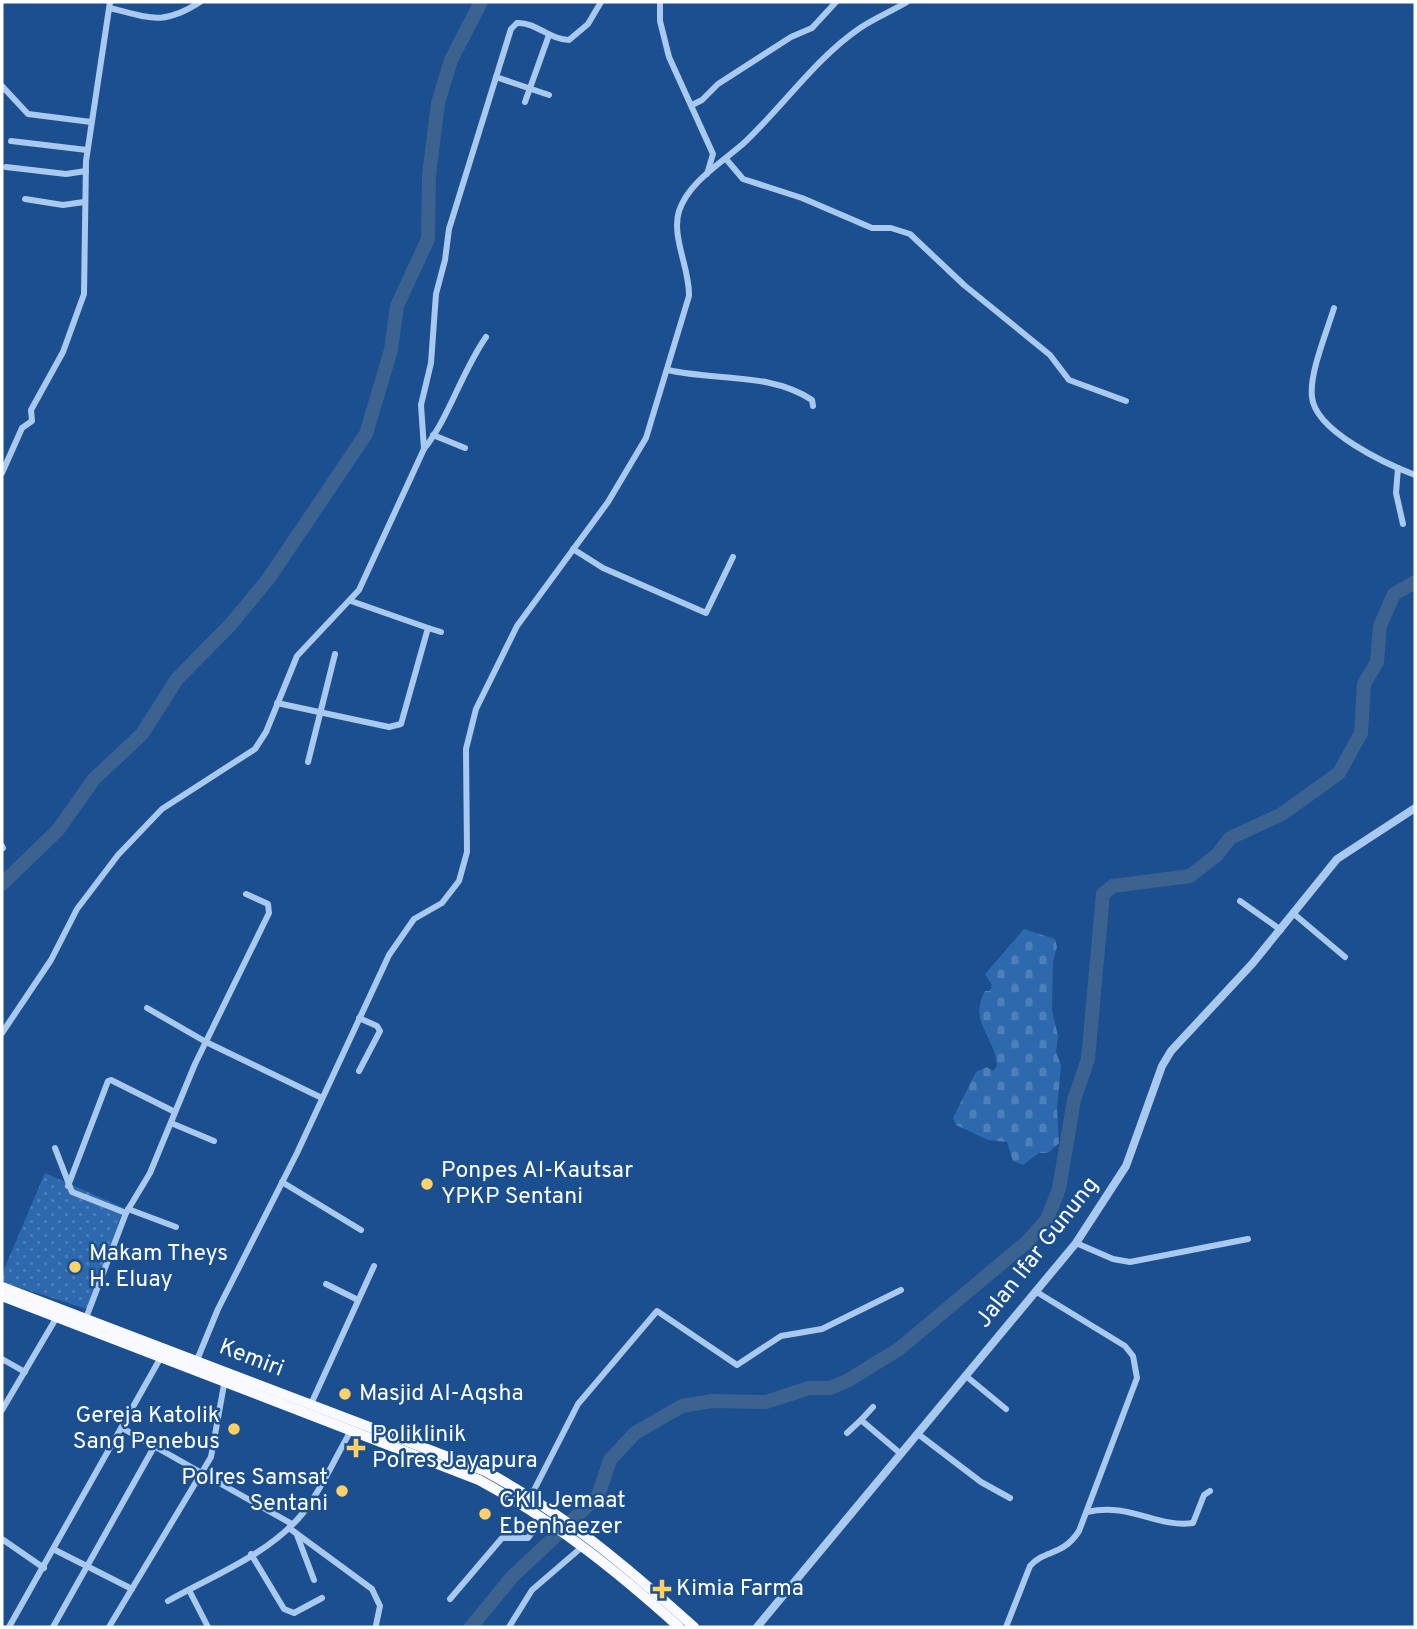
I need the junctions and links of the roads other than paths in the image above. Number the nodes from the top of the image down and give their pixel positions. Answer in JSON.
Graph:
{"nodes":[{"id":1,"x":200,"y":2,"type":"edge"},
{"id":2,"x":601,"y":2,"type":"edge"},
{"id":3,"x":660,"y":2,"type":"edge"},
{"id":4,"x":836,"y":2,"type":"edge"},
{"id":5,"x":907,"y":2,"type":"edge"},
{"id":6,"x":110,"y":5,"type":"edge"},
{"id":7,"x":549,"y":35,"type":"junction"},
{"id":8,"x":496,"y":77,"type":"junction"},
{"id":9,"x":2,"y":86,"type":"edge"},
{"id":10,"x":530,"y":88,"type":"junction"},
{"id":11,"x":549,"y":95,"type":"dead end"},
{"id":12,"x":525,"y":102,"type":"dead end"},
{"id":13,"x":692,"y":105,"type":"junction"},
{"id":14,"x":92,"y":122,"type":"junction"},
{"id":15,"x":11,"y":141,"type":"dead end"},
{"id":16,"x":87,"y":150,"type":"junction"},
{"id":17,"x":713,"y":154,"type":"junction"},
{"id":18,"x":724,"y":160,"type":"junction"},
{"id":19,"x":6,"y":167,"type":"dead end"},
{"id":20,"x":86,"y":171,"type":"junction"},
{"id":21,"x":707,"y":174,"type":"junction"},
{"id":22,"x":25,"y":199,"type":"dead end"},
{"id":23,"x":84,"y":202,"type":"junction"},
{"id":24,"x":1334,"y":308,"type":"dead end"},
{"id":25,"x":486,"y":337,"type":"dead end"},
{"id":26,"x":668,"y":370,"type":"junction"},
{"id":27,"x":1126,"y":401,"type":"dead end"},
{"id":28,"x":813,"y":406,"type":"dead end"},
{"id":29,"x":433,"y":435,"type":"junction"},
{"id":30,"x":465,"y":448,"type":"dead end"},
{"id":31,"x":424,"y":449,"type":"junction"},
{"id":32,"x":1398,"y":468,"type":"junction"},
{"id":33,"x":2,"y":473,"type":"edge"},
{"id":34,"x":1415,"y":475,"type":"edge"},
{"id":35,"x":1402,"y":524,"type":"dead end"},
{"id":36,"x":573,"y":549,"type":"junction"},
{"id":37,"x":733,"y":557,"type":"dead end"},
{"id":38,"x":351,"y":601,"type":"junction"},
{"id":39,"x":428,"y":628,"type":"junction"},
{"id":40,"x":441,"y":632,"type":"dead end"},
{"id":41,"x":335,"y":654,"type":"dead end"},
{"id":42,"x":277,"y":703,"type":"junction"},
{"id":43,"x":321,"y":712,"type":"junction"},
{"id":44,"x":308,"y":762,"type":"dead end"},
{"id":45,"x":1415,"y":808,"type":"edge"},
{"id":46,"x":246,"y":894,"type":"dead end"},
{"id":47,"x":1240,"y":901,"type":"dead end"},
{"id":48,"x":1294,"y":914,"type":"junction"},
{"id":49,"x":1281,"y":930,"type":"junction"},
{"id":50,"x":1345,"y":957,"type":"dead end"},
{"id":51,"x":147,"y":1008,"type":"dead end"},
{"id":52,"x":359,"y":1018,"type":"junction"},
{"id":53,"x":2,"y":1033,"type":"edge"},
{"id":54,"x":206,"y":1042,"type":"junction"},
{"id":55,"x":359,"y":1071,"type":"dead end"},
{"id":56,"x":322,"y":1098,"type":"junction"},
{"id":57,"x":175,"y":1112,"type":"junction"},
{"id":58,"x":171,"y":1123,"type":"junction"},
{"id":59,"x":214,"y":1141,"type":"dead end"},
{"id":60,"x":55,"y":1148,"type":"dead end"},
{"id":61,"x":282,"y":1182,"type":"junction"},
{"id":62,"x":68,"y":1186,"type":"junction"},
{"id":63,"x":127,"y":1211,"type":"junction"},
{"id":64,"x":176,"y":1227,"type":"dead end"},
{"id":65,"x":361,"y":1230,"type":"dead end"},
{"id":66,"x":1248,"y":1239,"type":"dead end"},
{"id":67,"x":1076,"y":1243,"type":"junction"},
{"id":68,"x":374,"y":1266,"type":"dead end"},
{"id":69,"x":326,"y":1284,"type":"dead end"},
{"id":70,"x":2,"y":1287,"type":"edge"},
{"id":71,"x":901,"y":1290,"type":"dead end"},
{"id":72,"x":1035,"y":1291,"type":"junction"},
{"id":73,"x":2,"y":1296,"type":"edge"},
{"id":74,"x":358,"y":1300,"type":"junction"},
{"id":75,"x":59,"y":1314,"type":"junction"},
{"id":76,"x":86,"y":1318,"type":"junction"},
{"id":77,"x":164,"y":1353,"type":"junction"},
{"id":78,"x":2,"y":1359,"type":"edge"},
{"id":79,"x":197,"y":1360,"type":"junction"},
{"id":80,"x":25,"y":1372,"type":"junction"},
{"id":81,"x":966,"y":1376,"type":"junction"},
{"id":82,"x":225,"y":1377,"type":"junction"},
{"id":83,"x":255,"y":1388,"type":"junction"},
{"id":84,"x":311,"y":1404,"type":"junction"},
{"id":85,"x":873,"y":1407,"type":"dead end"},
{"id":86,"x":1006,"y":1409,"type":"dead end"},
{"id":87,"x":2,"y":1410,"type":"edge"},
{"id":88,"x":861,"y":1420,"type":"junction"},
{"id":89,"x":355,"y":1426,"type":"junction"},
{"id":90,"x":122,"y":1428,"type":"junction"},
{"id":91,"x":847,"y":1433,"type":"dead end"},
{"id":92,"x":918,"y":1434,"type":"junction"},
{"id":93,"x":154,"y":1447,"type":"junction"},
{"id":94,"x":901,"y":1454,"type":"junction"},
{"id":95,"x":202,"y":1473,"type":"junction"},
{"id":96,"x":482,"y":1475,"type":"junction"},
{"id":97,"x":1210,"y":1491,"type":"dead end"},
{"id":98,"x":531,"y":1496,"type":"junction"},
{"id":99,"x":1010,"y":1498,"type":"dead end"},
{"id":100,"x":1087,"y":1512,"type":"junction"},
{"id":101,"x":545,"y":1518,"type":"junction"},
{"id":102,"x":290,"y":1526,"type":"junction"},
{"id":103,"x":296,"y":1533,"type":"junction"},
{"id":104,"x":2,"y":1539,"type":"edge"},
{"id":105,"x":580,"y":1546,"type":"junction"},
{"id":106,"x":55,"y":1550,"type":"junction"},
{"id":107,"x":251,"y":1554,"type":"junction"},
{"id":108,"x":86,"y":1567,"type":"junction"},
{"id":109,"x":44,"y":1568,"type":"junction"},
{"id":110,"x":314,"y":1580,"type":"dead end"},
{"id":111,"x":131,"y":1589,"type":"junction"},
{"id":112,"x":189,"y":1590,"type":"junction"},
{"id":113,"x":322,"y":1598,"type":"dead end"},
{"id":114,"x":450,"y":1599,"type":"dead end"},
{"id":115,"x":168,"y":1601,"type":"dead end"},
{"id":116,"x":376,"y":1625,"type":"dead end"},
{"id":117,"x":9,"y":1627,"type":"edge"},
{"id":118,"x":53,"y":1627,"type":"edge"},
{"id":119,"x":109,"y":1627,"type":"edge"},
{"id":120,"x":208,"y":1627,"type":"edge"},
{"id":121,"x":509,"y":1627,"type":"edge"},
{"id":122,"x":679,"y":1627,"type":"edge"},
{"id":123,"x":694,"y":1627,"type":"edge"},
{"id":124,"x":757,"y":1627,"type":"edge"},
{"id":125,"x":1006,"y":1627,"type":"edge"}],
"edges":[{"from":1,"to":6,"type":"street"},
{"from":2,"to":7,"type":"street"},
{"from":3,"to":13,"type":"street"},
{"from":4,"to":13,"type":"street"},
{"from":5,"to":18,"type":"street"},
{"from":6,"to":14,"type":"street"},
{"from":7,"to":8,"type":"street"},
{"from":7,"to":10,"type":"street"},
{"from":8,"to":10,"type":"street"},
{"from":8,"to":31,"type":"street"},
{"from":9,"to":14,"type":"street"},
{"from":10,"to":11,"type":"street"},
{"from":10,"to":12,"type":"street"},
{"from":13,"to":17,"type":"street"},
{"from":14,"to":16,"type":"street"},
{"from":15,"to":16,"type":"street"},
{"from":16,"to":20,"type":"street"},
{"from":17,"to":18,"type":"street"},
{"from":17,"to":21,"type":"street"},
{"from":18,"to":21,"type":"street"},
{"from":18,"to":27,"type":"street"},
{"from":19,"to":20,"type":"street"},
{"from":20,"to":23,"type":"street"},
{"from":21,"to":26,"type":"street"},
{"from":22,"to":23,"type":"street"},
{"from":23,"to":33,"type":"street"},
{"from":24,"to":32,"type":"street"},
{"from":25,"to":29,"type":"street"},
{"from":26,"to":28,"type":"street"},
{"from":26,"to":36,"type":"street"},
{"from":29,"to":30,"type":"street"},
{"from":29,"to":31,"type":"street"},
{"from":31,"to":38,"type":"street"},
{"from":32,"to":34,"type":"street"},
{"from":32,"to":35,"type":"street"},
{"from":36,"to":37,"type":"street"},
{"from":36,"to":52,"type":"street"},
{"from":38,"to":39,"type":"street"},
{"from":38,"to":42,"type":"street"},
{"from":39,"to":40,"type":"street"},
{"from":39,"to":43,"type":"street"},
{"from":41,"to":43,"type":"street"},
{"from":42,"to":43,"type":"street"},
{"from":42,"to":53,"type":"street"},
{"from":43,"to":44,"type":"street"},
{"from":45,"to":48,"type":"street","name":"Jalan Ifar Gunung"},
{"from":46,"to":54,"type":"street"},
{"from":47,"to":49,"type":"street"},
{"from":48,"to":49,"type":"street","name":"Jalan Ifar Gunung"},
{"from":48,"to":50,"type":"street"},
{"from":49,"to":67,"type":"street","name":"Jalan Ifar Gunung"},
{"from":51,"to":54,"type":"street"},
{"from":52,"to":55,"type":"street"},
{"from":52,"to":56,"type":"street"},
{"from":54,"to":56,"type":"street"},
{"from":54,"to":57,"type":"street"},
{"from":56,"to":61,"type":"street"},
{"from":57,"to":58,"type":"street"},
{"from":57,"to":62,"type":"street"},
{"from":58,"to":59,"type":"street"},
{"from":58,"to":63,"type":"street"},
{"from":60,"to":62,"type":"street"},
{"from":61,"to":65,"type":"street"},
{"from":61,"to":79,"type":"street"},
{"from":62,"to":63,"type":"street"},
{"from":63,"to":64,"type":"street"},
{"from":63,"to":76,"type":"street"},
{"from":66,"to":67,"type":"street"},
{"from":67,"to":72,"type":"street","name":"Jalan Ifar Gunung"},
{"from":68,"to":74,"type":"street"},
{"from":69,"to":74,"type":"street"},
{"from":70,"to":75,"type":"highway","name":"Kemiri"},
{"from":71,"to":98,"type":"street"},
{"from":72,"to":81,"type":"street","name":"Jalan Ifar Gunung"},
{"from":72,"to":100,"type":"street"},
{"from":73,"to":75,"type":"highway","name":"Kemiri"},
{"from":74,"to":84,"type":"street"},
{"from":75,"to":76,"type":"highway","name":"Kemiri"},
{"from":75,"to":77,"type":"highway","name":"Kemiri"},
{"from":75,"to":80,"type":"street"},
{"from":76,"to":77,"type":"highway","name":"Kemiri"},
{"from":77,"to":79,"type":"highway","name":"Kemiri"},
{"from":77,"to":82,"type":"highway","name":"Kemiri"},
{"from":77,"to":90,"type":"street"},
{"from":78,"to":80,"type":"street"},
{"from":79,"to":82,"type":"highway","name":"Kemiri"},
{"from":80,"to":87,"type":"street"},
{"from":81,"to":86,"type":"street"},
{"from":81,"to":92,"type":"street","name":"Jalan Ifar Gunung"},
{"from":82,"to":83,"type":"highway","name":"Kemiri"},
{"from":82,"to":95,"type":"street"},
{"from":83,"to":84,"type":"highway","name":"Kemiri"},
{"from":83,"to":89,"type":"highway","name":"Kemiri"},
{"from":84,"to":89,"type":"highway","name":"Kemiri"},
{"from":85,"to":88,"type":"street"},
{"from":88,"to":91,"type":"street"},
{"from":88,"to":94,"type":"street"},
{"from":89,"to":96,"type":"highway","name":"Kemiri"},
{"from":89,"to":102,"type":"street"},
{"from":90,"to":93,"type":"street"},
{"from":90,"to":106,"type":"street"},
{"from":92,"to":94,"type":"street","name":"Jalan Ifar Gunung"},
{"from":92,"to":99,"type":"street"},
{"from":93,"to":95,"type":"street"},
{"from":93,"to":108,"type":"street"},
{"from":94,"to":124,"type":"street","name":"Jalan Ifar Gunung"},
{"from":95,"to":102,"type":"street"},
{"from":95,"to":111,"type":"street"},
{"from":96,"to":98,"type":"highway"},
{"from":96,"to":101,"type":"highway"},
{"from":97,"to":100,"type":"street"},
{"from":98,"to":123,"type":"highway"},
{"from":100,"to":125,"type":"street"},
{"from":101,"to":105,"type":"highway"},
{"from":101,"to":114,"type":"street"},
{"from":102,"to":103,"type":"street"},
{"from":102,"to":107,"type":"street"},
{"from":103,"to":110,"type":"street"},
{"from":103,"to":116,"type":"street"},
{"from":104,"to":109,"type":"street"},
{"from":105,"to":121,"type":"street"},
{"from":105,"to":122,"type":"highway"},
{"from":106,"to":108,"type":"street"},
{"from":106,"to":109,"type":"street"},
{"from":107,"to":112,"type":"street"},
{"from":107,"to":113,"type":"street"},
{"from":108,"to":111,"type":"street"},
{"from":108,"to":118,"type":"street"},
{"from":109,"to":117,"type":"street"},
{"from":111,"to":119,"type":"street"},
{"from":112,"to":115,"type":"street"},
{"from":112,"to":120,"type":"street"}]}
